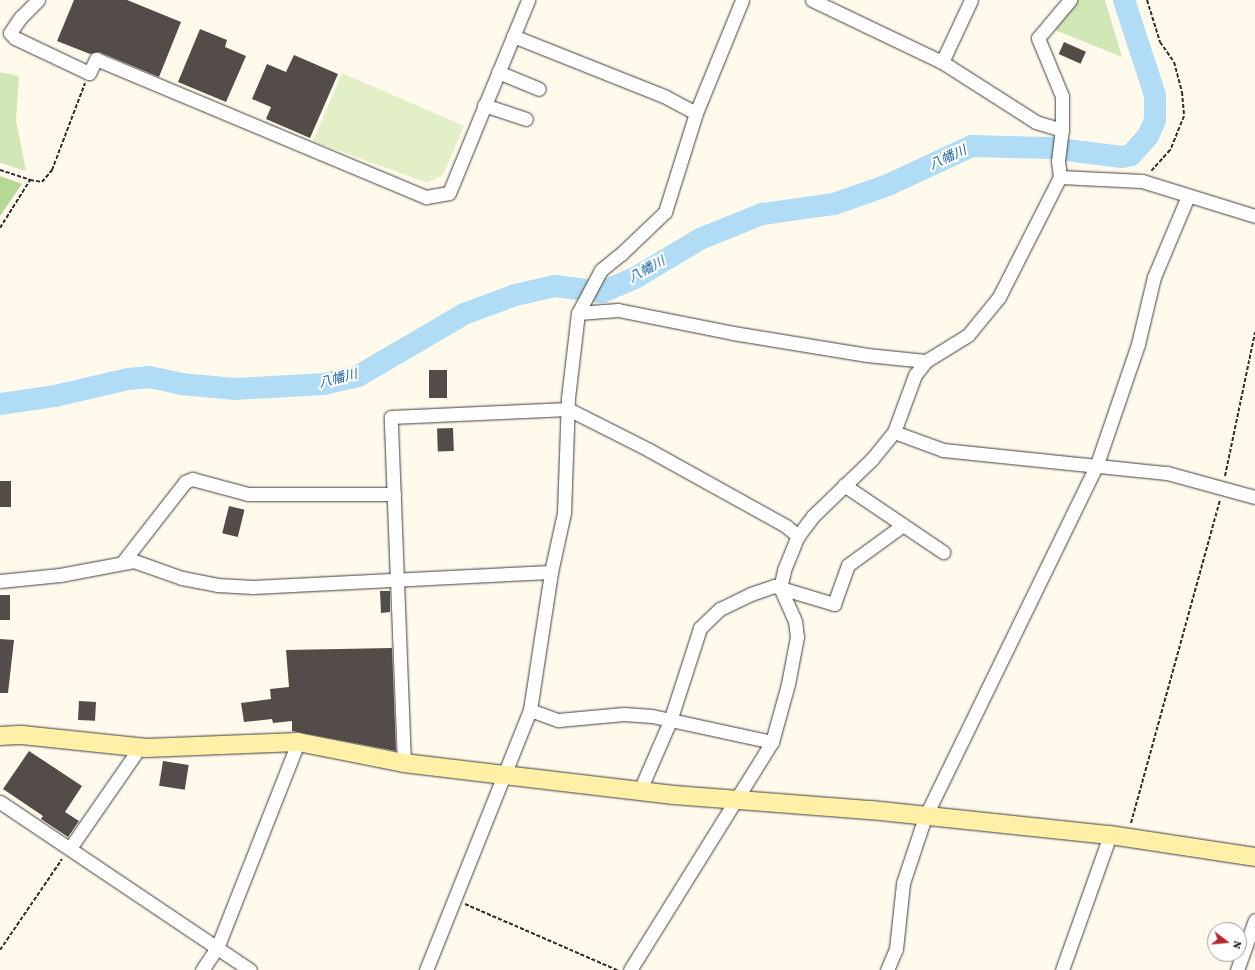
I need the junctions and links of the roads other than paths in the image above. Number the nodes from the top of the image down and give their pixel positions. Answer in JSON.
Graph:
{"nodes":[{"id":1,"x":38,"y":0,"type":"edge"},
{"id":2,"x":528,"y":0,"type":"edge"},
{"id":3,"x":742,"y":0,"type":"edge"},
{"id":4,"x":812,"y":0,"type":"edge"},
{"id":5,"x":971,"y":0,"type":"edge"},
{"id":6,"x":1070,"y":0,"type":"edge"},
{"id":7,"x":512,"y":36,"type":"junction"},
{"id":8,"x":942,"y":62,"type":"junction"},
{"id":9,"x":498,"y":72,"type":"junction"},
{"id":10,"x":539,"y":90,"type":"dead end"},
{"id":11,"x":484,"y":105,"type":"junction"},
{"id":12,"x":696,"y":113,"type":"junction"},
{"id":13,"x":526,"y":119,"type":"dead end"},
{"id":14,"x":1062,"y":135,"type":"junction"},
{"id":15,"x":1060,"y":177,"type":"junction"},
{"id":16,"x":1188,"y":196,"type":"junction"},
{"id":17,"x":1255,"y":216,"type":"edge"},
{"id":18,"x":578,"y":313,"type":"junction"},
{"id":19,"x":926,"y":361,"type":"junction"},
{"id":20,"x":568,"y":409,"type":"junction"},
{"id":21,"x":894,"y":432,"type":"junction"},
{"id":22,"x":1097,"y":464,"type":"junction"},
{"id":23,"x":844,"y":485,"type":"junction"},
{"id":24,"x":394,"y":494,"type":"junction"},
{"id":25,"x":1255,"y":497,"type":"edge"},
{"id":26,"x":903,"y":524,"type":"junction"},
{"id":27,"x":798,"y":536,"type":"junction"},
{"id":28,"x":943,"y":552,"type":"dead end"},
{"id":29,"x":122,"y":563,"type":"junction"},
{"id":30,"x":551,"y":572,"type":"junction"},
{"id":31,"x":0,"y":581,"type":"edge"},
{"id":32,"x":399,"y":581,"type":"junction"},
{"id":33,"x":780,"y":588,"type":"junction"},
{"id":34,"x":530,"y":710,"type":"junction"},
{"id":35,"x":670,"y":721,"type":"junction"},
{"id":36,"x":0,"y":736,"type":"edge"},
{"id":37,"x":298,"y":742,"type":"junction"},
{"id":38,"x":772,"y":742,"type":"junction"},
{"id":39,"x":140,"y":747,"type":"junction"},
{"id":40,"x":404,"y":763,"type":"junction"},
{"id":41,"x":504,"y":775,"type":"junction"},
{"id":42,"x":640,"y":790,"type":"junction"},
{"id":43,"x":737,"y":800,"type":"junction"},
{"id":44,"x":0,"y":802,"type":"edge"},
{"id":45,"x":925,"y":817,"type":"junction"},
{"id":46,"x":1119,"y":836,"type":"junction"},
{"id":47,"x":70,"y":848,"type":"junction"},
{"id":48,"x":1255,"y":857,"type":"edge"},
{"id":49,"x":1255,"y":920,"type":"edge"},
{"id":50,"x":217,"y":948,"type":"junction"},
{"id":51,"x":202,"y":970,"type":"edge"},
{"id":52,"x":250,"y":970,"type":"edge"},
{"id":53,"x":426,"y":970,"type":"edge"},
{"id":54,"x":630,"y":970,"type":"edge"},
{"id":55,"x":887,"y":970,"type":"edge"},
{"id":56,"x":1062,"y":970,"type":"edge"},
{"id":57,"x":1237,"y":970,"type":"edge"}],
"edges":[{"from":1,"to":11,"type":"street"},
{"from":2,"to":7,"type":"street"},
{"from":3,"to":12,"type":"street"},
{"from":4,"to":8,"type":"street"},
{"from":5,"to":8,"type":"street"},
{"from":6,"to":14,"type":"street"},
{"from":7,"to":9,"type":"street"},
{"from":7,"to":12,"type":"street"},
{"from":8,"to":14,"type":"street"},
{"from":9,"to":10,"type":"street"},
{"from":9,"to":11,"type":"street"},
{"from":11,"to":13,"type":"street"},
{"from":12,"to":18,"type":"street"},
{"from":14,"to":15,"type":"street"},
{"from":15,"to":16,"type":"street"},
{"from":15,"to":19,"type":"street"},
{"from":16,"to":17,"type":"street"},
{"from":16,"to":22,"type":"street"},
{"from":18,"to":19,"type":"street"},
{"from":18,"to":20,"type":"street"},
{"from":19,"to":21,"type":"street"},
{"from":20,"to":24,"type":"street"},
{"from":20,"to":27,"type":"street"},
{"from":20,"to":30,"type":"street"},
{"from":21,"to":22,"type":"street"},
{"from":21,"to":23,"type":"street"},
{"from":22,"to":25,"type":"street"},
{"from":22,"to":45,"type":"street"},
{"from":23,"to":26,"type":"street"},
{"from":23,"to":27,"type":"street"},
{"from":24,"to":29,"type":"street"},
{"from":24,"to":32,"type":"street"},
{"from":26,"to":28,"type":"street"},
{"from":26,"to":33,"type":"street"},
{"from":27,"to":33,"type":"street"},
{"from":29,"to":31,"type":"street"},
{"from":29,"to":32,"type":"street"},
{"from":30,"to":32,"type":"street"},
{"from":30,"to":34,"type":"street"},
{"from":32,"to":40,"type":"street"},
{"from":33,"to":35,"type":"street"},
{"from":33,"to":38,"type":"street"},
{"from":34,"to":35,"type":"street"},
{"from":34,"to":41,"type":"street"},
{"from":35,"to":38,"type":"street"},
{"from":35,"to":42,"type":"street"},
{"from":36,"to":39,"type":"street"},
{"from":37,"to":39,"type":"street"},
{"from":37,"to":40,"type":"street"},
{"from":37,"to":50,"type":"street"},
{"from":38,"to":43,"type":"street"},
{"from":39,"to":47,"type":"street"},
{"from":40,"to":41,"type":"street"},
{"from":41,"to":42,"type":"street"},
{"from":41,"to":53,"type":"street"},
{"from":42,"to":43,"type":"street"},
{"from":43,"to":45,"type":"street"},
{"from":43,"to":54,"type":"street"},
{"from":44,"to":47,"type":"street"},
{"from":45,"to":46,"type":"street"},
{"from":45,"to":55,"type":"street"},
{"from":46,"to":48,"type":"street"},
{"from":46,"to":56,"type":"street"},
{"from":47,"to":50,"type":"street"},
{"from":49,"to":57,"type":"street"},
{"from":50,"to":51,"type":"street"},
{"from":50,"to":52,"type":"street"}]}
